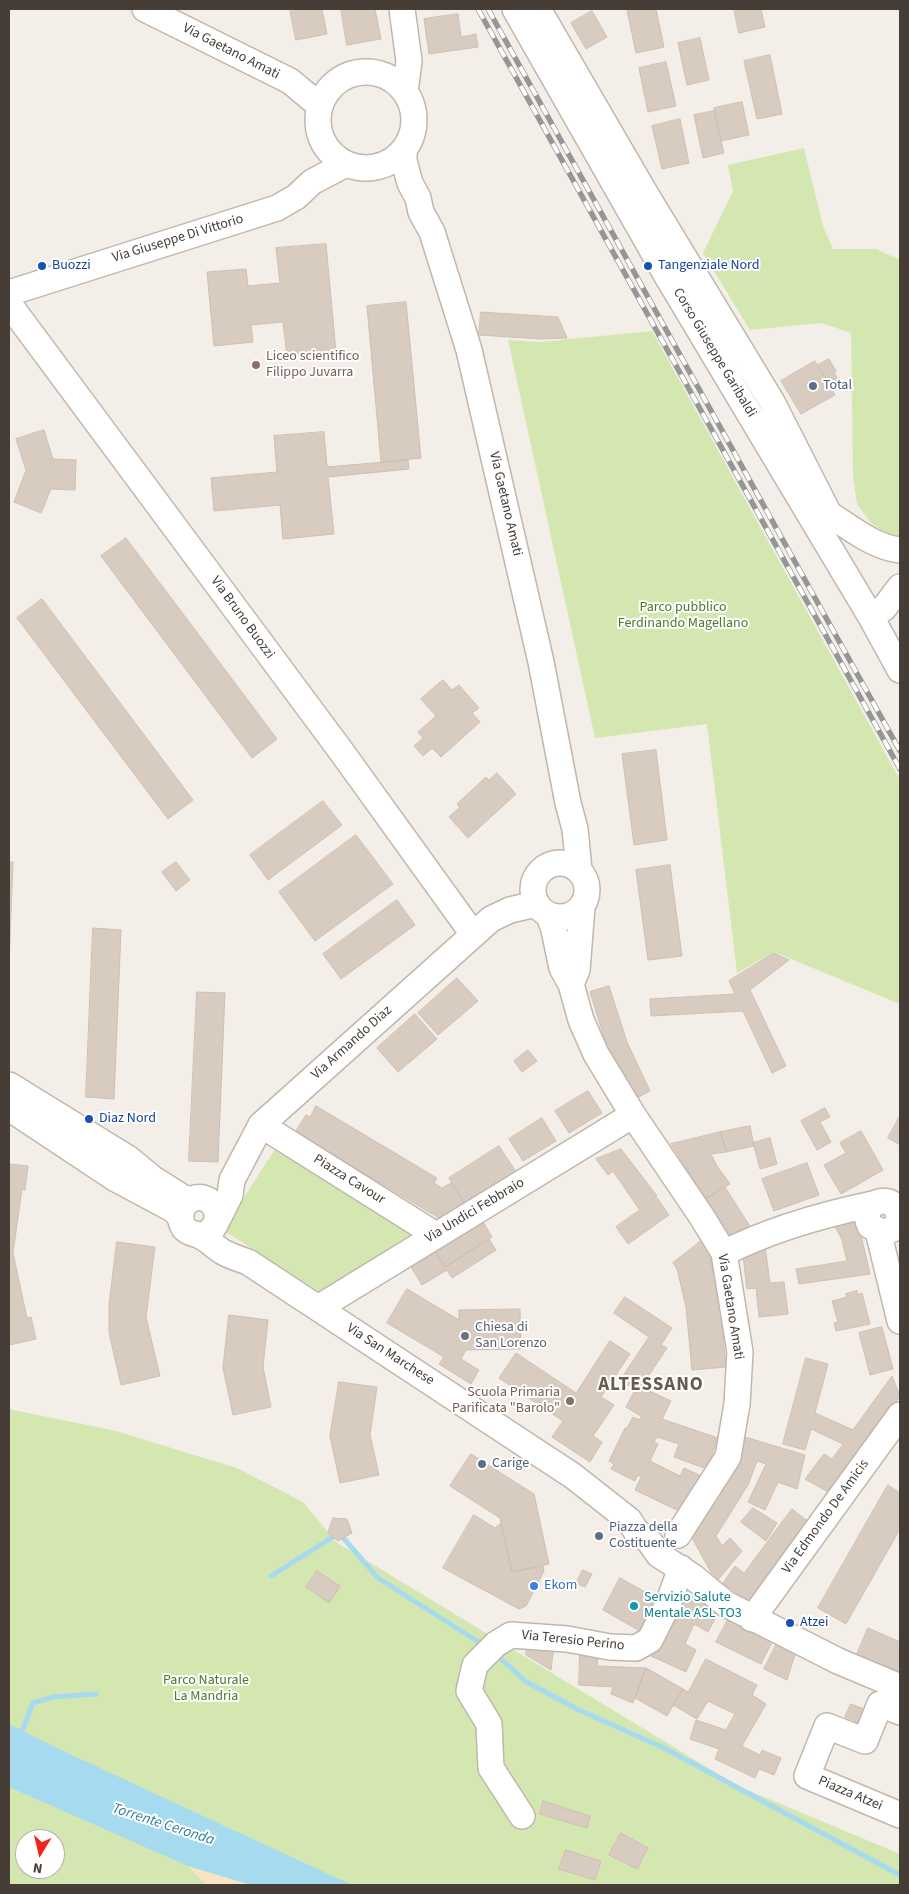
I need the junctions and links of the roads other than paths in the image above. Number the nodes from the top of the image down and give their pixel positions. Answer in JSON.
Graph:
{"nodes":[{"id":1,"x":145,"y":9,"type":"edge"},
{"id":2,"x":402,"y":9,"type":"edge"},
{"id":3,"x":515,"y":9,"type":"edge"},
{"id":4,"x":538,"y":9,"type":"edge"},
{"id":5,"x":396,"y":84,"type":"junction"},
{"id":6,"x":326,"y":96,"type":"junction"},
{"id":7,"x":326,"y":147,"type":"junction"},
{"id":8,"x":404,"y":151,"type":"junction"},
{"id":9,"x":346,"y":164,"type":"junction"},
{"id":10,"x":370,"y":168,"type":"junction"},
{"id":11,"x":312,"y":182,"type":"junction"},
{"id":12,"x":421,"y":212,"type":"junction"},
{"id":13,"x":9,"y":293,"type":"edge"},
{"id":14,"x":9,"y":304,"type":"edge"},
{"id":15,"x":827,"y":513,"type":"junction"},
{"id":16,"x":900,"y":550,"type":"edge"},
{"id":17,"x":900,"y":587,"type":"edge"},
{"id":18,"x":885,"y":611,"type":"edge"},
{"id":19,"x":900,"y":634,"type":"edge"},
{"id":20,"x":899,"y":671,"type":"edge"},
{"id":21,"x":568,"y":803,"type":"junction"},
{"id":22,"x":579,"y":870,"type":"junction"},
{"id":23,"x":541,"y":873,"type":"junction"},
{"id":24,"x":582,"y":907,"type":"junction"},
{"id":25,"x":543,"y":909,"type":"junction"},
{"id":26,"x":482,"y":926,"type":"junction"},
{"id":27,"x":571,"y":984,"type":"junction"},
{"id":28,"x":9,"y":1085,"type":"edge"},
{"id":29,"x":9,"y":1108,"type":"edge"},
{"id":30,"x":632,"y":1115,"type":"junction"},
{"id":31,"x":261,"y":1125,"type":"junction"},
{"id":32,"x":888,"y":1215,"type":"edge"},
{"id":33,"x":202,"y":1216,"type":"junction"},
{"id":34,"x":436,"y":1235,"type":"junction"},
{"id":35,"x":724,"y":1253,"type":"junction"},
{"id":36,"x":318,"y":1308,"type":"junction"},
{"id":37,"x":900,"y":1321,"type":"edge"},
{"id":38,"x":900,"y":1415,"type":"edge"},
{"id":39,"x":671,"y":1548,"type":"junction"},
{"id":40,"x":752,"y":1619,"type":"junction"},
{"id":41,"x":900,"y":1687,"type":"edge"},
{"id":42,"x":900,"y":1712,"type":"edge"},
{"id":43,"x":900,"y":1815,"type":"edge"},
{"id":44,"x":522,"y":1816,"type":"dead end"}],
"edges":[{"from":1,"to":6,"type":"street","name":"Via Gaetano Amati"},
{"from":2,"to":5,"type":"street"},
{"from":3,"to":18,"type":"street","name":"Corso Giuseppe Garibaldi"},
{"from":4,"to":15,"type":"street","name":"Corso Giuseppe Garibaldi"},
{"from":5,"to":6,"type":"street"},
{"from":5,"to":8,"type":"street"},
{"from":6,"to":7,"type":"street"},
{"from":7,"to":9,"type":"street"},
{"from":7,"to":11,"type":"street","name":"Via Giuseppe Di Vittorio"},
{"from":8,"to":10,"type":"street"},
{"from":8,"to":12,"type":"street","name":"Via Gaetano Amati"},
{"from":9,"to":10,"type":"street"},
{"from":9,"to":11,"type":"street","name":"Via Giuseppe Di Vittorio"},
{"from":10,"to":12,"type":"street","name":"Via Gaetano Amati"},
{"from":11,"to":13,"type":"street","name":"Via Giuseppe Di Vittorio"},
{"from":12,"to":21,"type":"street","name":"Via Gaetano Amati"},
{"from":14,"to":26,"type":"street","name":"Via Bruno Buozzi"},
{"from":15,"to":16,"type":"street"},
{"from":15,"to":18,"type":"street","name":"Corso Giuseppe Garibaldi"},
{"from":17,"to":18,"type":"street"},
{"from":18,"to":19,"type":"street","name":"Corso Giuseppe Garibaldi"},
{"from":18,"to":20,"type":"street","name":"Corso Giuseppe Garibaldi"},
{"from":21,"to":22,"type":"street","name":"Via Gaetano Amati"},
{"from":21,"to":23,"type":"street","name":"Via Gaetano Amati"},
{"from":22,"to":23,"type":"street"},
{"from":22,"to":24,"type":"street"},
{"from":23,"to":25,"type":"street"},
{"from":23,"to":26,"type":"street","name":"Via Armando Diaz"},
{"from":24,"to":25,"type":"street"},
{"from":24,"to":27,"type":"street"},
{"from":25,"to":26,"type":"street","name":"Via Armando Diaz"},
{"from":25,"to":27,"type":"street","name":"Via Gaetano Amati"},
{"from":26,"to":31,"type":"street","name":"Via Armando Diaz"},
{"from":27,"to":30,"type":"street","name":"Via Gaetano Amati"},
{"from":28,"to":33,"type":"street"},
{"from":29,"to":33,"type":"street"},
{"from":30,"to":34,"type":"street","name":"Via Undici Febbraio"},
{"from":30,"to":35,"type":"street","name":"Via Gaetano Amati"},
{"from":31,"to":33,"type":"street","name":"Via Armando Diaz"},
{"from":31,"to":34,"type":"street","name":"Piazza Cavour"},
{"from":32,"to":35,"type":"street"},
{"from":32,"to":37,"type":"street"},
{"from":33,"to":36,"type":"street","name":"Via San Marchese"},
{"from":34,"to":36,"type":"street","name":"Via Undici Febbraio"},
{"from":35,"to":39,"type":"street","name":"Via Gaetano Amati"},
{"from":36,"to":39,"type":"street","name":"Via San Marchese"},
{"from":38,"to":40,"type":"street","name":"Via Edmondo De Amicis"},
{"from":39,"to":40,"type":"street","name":"Via San Marchese"},
{"from":39,"to":44,"type":"street","name":"Via Teresio Perino"},
{"from":40,"to":41,"type":"street","name":"Via San Marchese"},
{"from":42,"to":43,"type":"street","name":"Piazza Atzei"}]}
